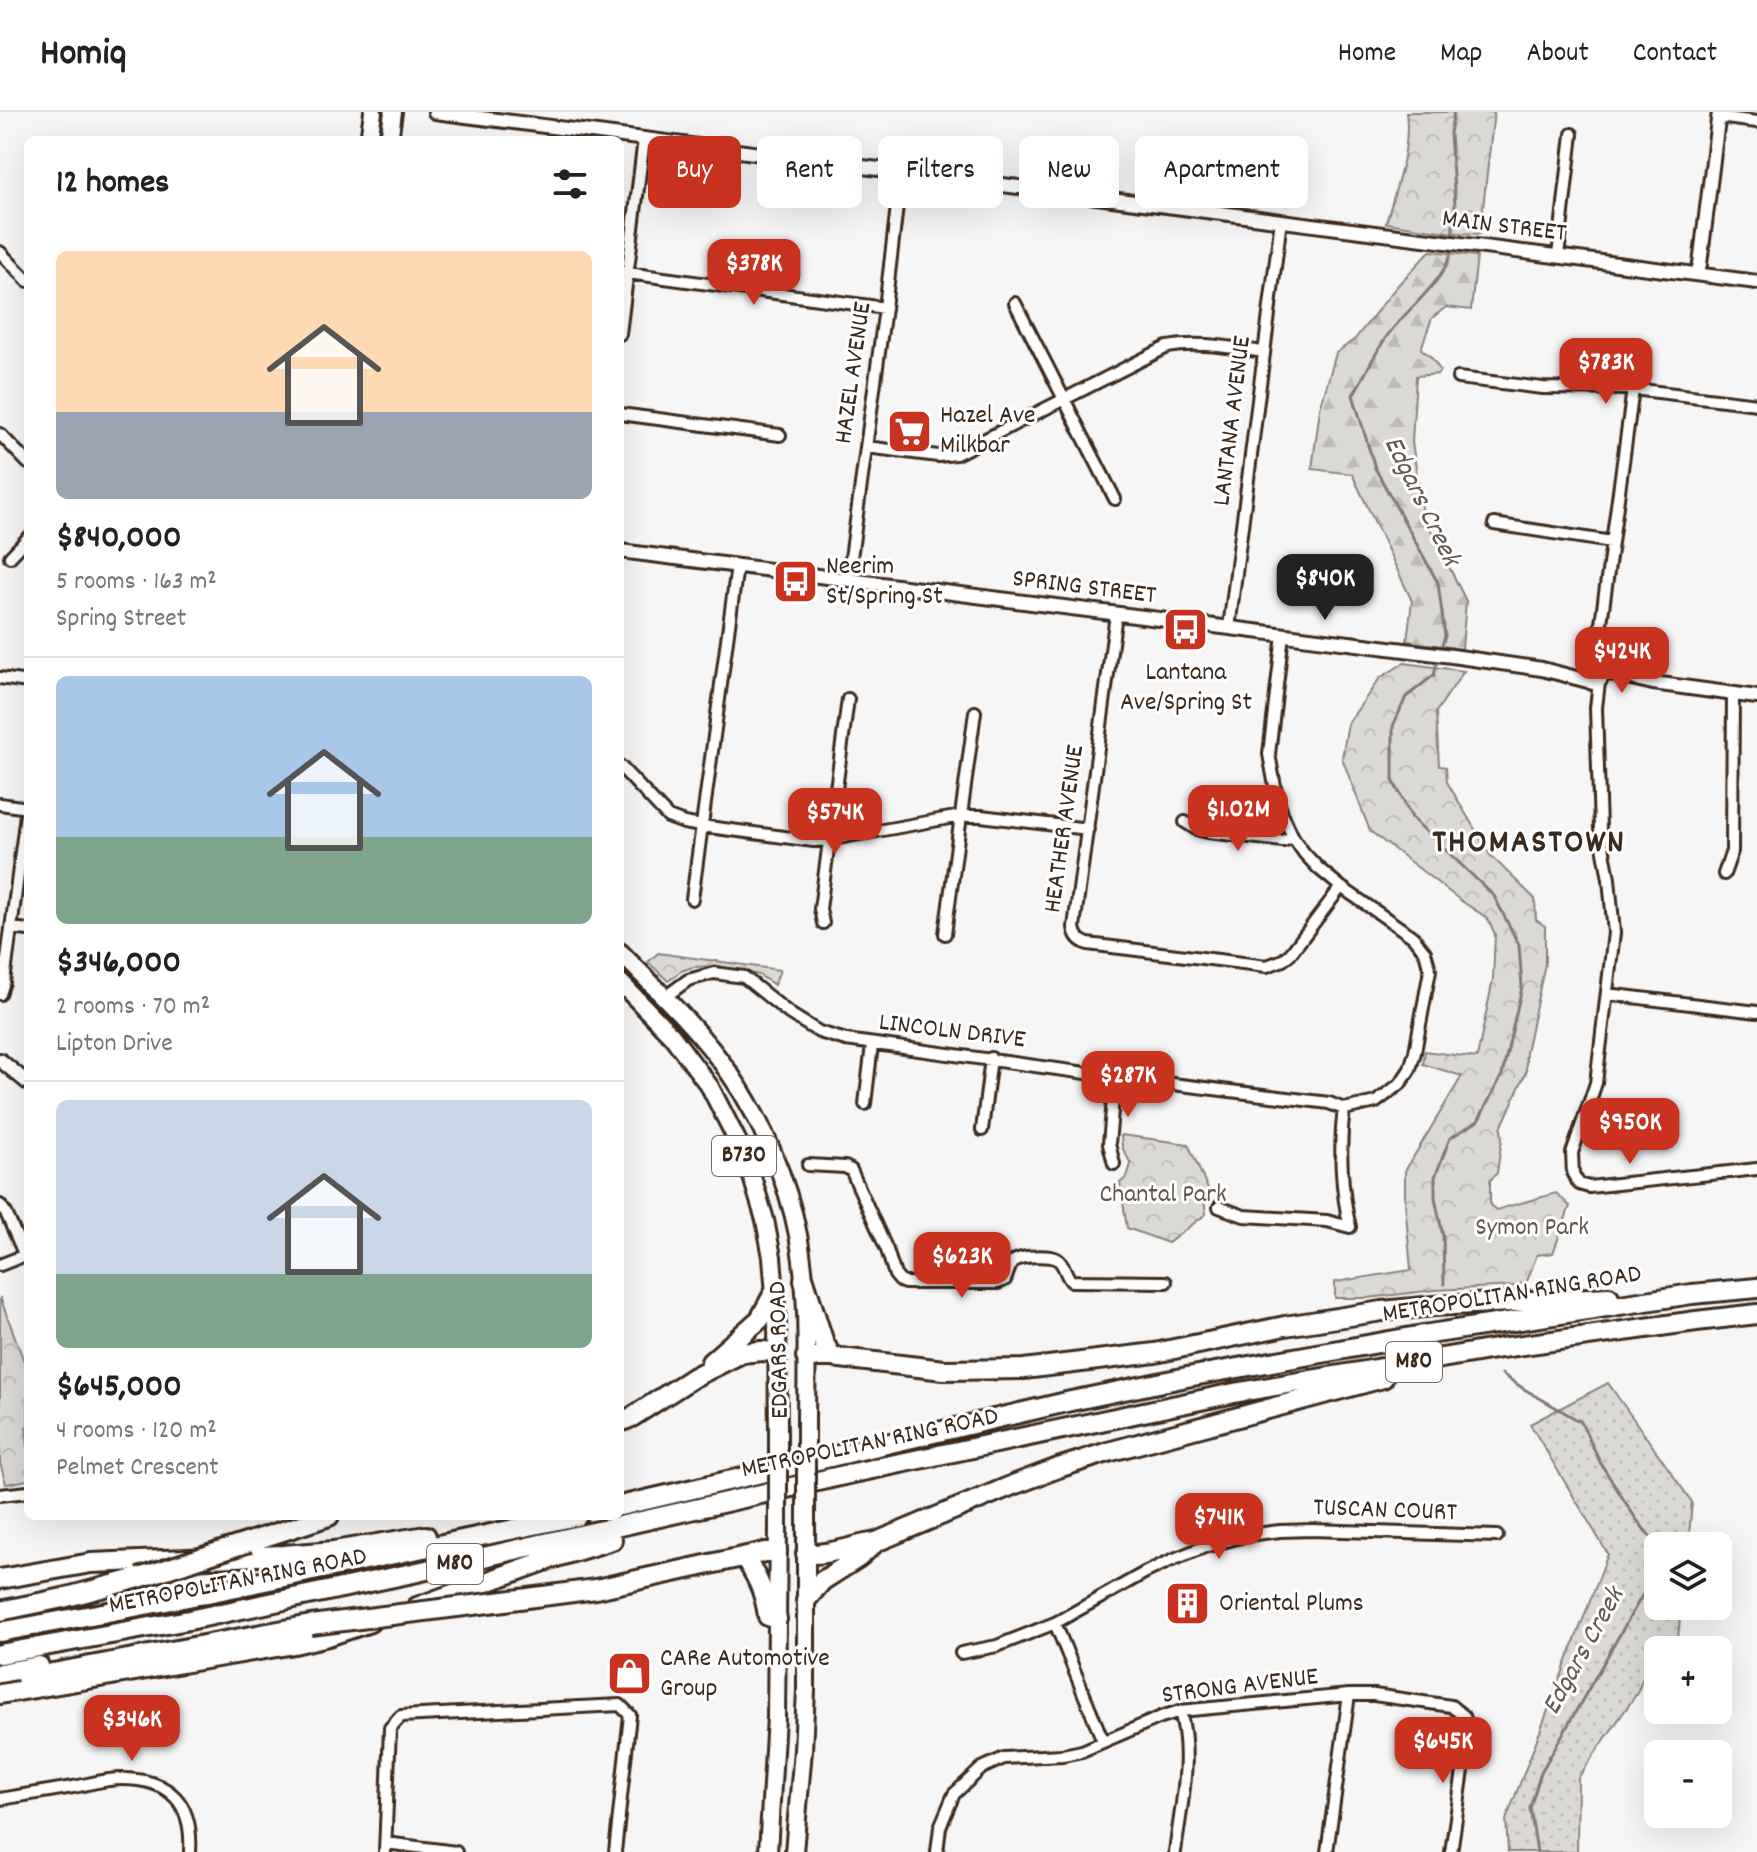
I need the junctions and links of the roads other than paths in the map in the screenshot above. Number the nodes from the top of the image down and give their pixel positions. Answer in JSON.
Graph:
{"nodes":[{"id":1,"x":373,"y":112,"type":"edge"},
{"id":2,"x":393,"y":112,"type":"edge"},
{"id":3,"x":435,"y":112,"type":"edge"},
{"id":4,"x":1718,"y":115,"type":"edge"},
{"id":5,"x":1757,"y":122,"type":"edge"},
{"id":6,"x":1572,"y":134,"type":"dead end"},
{"id":7,"x":370,"y":136,"type":"edge"},
{"id":8,"x":390,"y":136,"type":"edge"},
{"id":9,"x":621,"y":136,"type":"edge"},
{"id":10,"x":624,"y":136,"type":"edge"},
{"id":11,"x":644,"y":139,"type":"junction"},
{"id":12,"x":878,"y":169,"type":"edge"},
{"id":13,"x":1003,"y":185,"type":"edge"},
{"id":14,"x":897,"y":208,"type":"edge"},
{"id":15,"x":1281,"y":220,"type":"junction"},
{"id":16,"x":0,"y":252,"type":"edge"},
{"id":17,"x":1558,"y":256,"type":"junction"},
{"id":18,"x":624,"y":272,"type":"edge"},
{"id":19,"x":1697,"y":274,"type":"junction"},
{"id":20,"x":24,"y":277,"type":"edge"},
{"id":21,"x":1757,"y":282,"type":"edge"},
{"id":22,"x":1015,"y":303,"type":"dead end"},
{"id":23,"x":885,"y":308,"type":"junction"},
{"id":24,"x":1264,"y":352,"type":"junction"},
{"id":25,"x":1458,"y":378,"type":"dead end"},
{"id":26,"x":1633,"y":389,"type":"junction"},
{"id":27,"x":1064,"y":400,"type":"junction"},
{"id":28,"x":1757,"y":404,"type":"edge"},
{"id":29,"x":624,"y":415,"type":"edge"},
{"id":30,"x":0,"y":434,"type":"edge"},
{"id":31,"x":780,"y":435,"type":"dead end"},
{"id":32,"x":866,"y":447,"type":"junction"},
{"id":33,"x":24,"y":459,"type":"edge"},
{"id":34,"x":1115,"y":499,"type":"dead end"},
{"id":35,"x":1494,"y":524,"type":"dead end"},
{"id":36,"x":24,"y":542,"type":"edge"},
{"id":37,"x":1612,"y":542,"type":"junction"},
{"id":38,"x":624,"y":552,"type":"edge"},
{"id":39,"x":10,"y":557,"type":"dead end"},
{"id":40,"x":737,"y":566,"type":"junction"},
{"id":41,"x":848,"y":580,"type":"junction"},
{"id":42,"x":1116,"y":614,"type":"junction"},
{"id":43,"x":1229,"y":628,"type":"junction"},
{"id":44,"x":1283,"y":634,"type":"junction"},
{"id":45,"x":1594,"y":676,"type":"junction"},
{"id":46,"x":0,"y":678,"type":"edge"},
{"id":47,"x":24,"y":681,"type":"edge"},
{"id":48,"x":1733,"y":694,"type":"junction"},
{"id":49,"x":1757,"y":697,"type":"edge"},
{"id":50,"x":848,"y":699,"type":"dead end"},
{"id":51,"x":975,"y":712,"type":"dead end"},
{"id":52,"x":624,"y":770,"type":"edge"},
{"id":53,"x":629,"y":775,"type":"junction"},
{"id":54,"x":624,"y":780,"type":"edge"},
{"id":55,"x":0,"y":804,"type":"edge"},
{"id":56,"x":24,"y":807,"type":"edge"},
{"id":57,"x":961,"y":816,"type":"junction"},
{"id":58,"x":1185,"y":822,"type":"dead end"},
{"id":59,"x":701,"y":826,"type":"junction"},
{"id":60,"x":1088,"y":829,"type":"junction"},
{"id":61,"x":24,"y":836,"type":"edge"},
{"id":62,"x":1293,"y":837,"type":"junction"},
{"id":63,"x":827,"y":840,"type":"junction"},
{"id":64,"x":1724,"y":874,"type":"dead end"},
{"id":65,"x":1341,"y":887,"type":"junction"},
{"id":66,"x":692,"y":899,"type":"dead end"},
{"id":67,"x":823,"y":923,"type":"dead end"},
{"id":68,"x":11,"y":928,"type":"junction"},
{"id":69,"x":24,"y":930,"type":"edge"},
{"id":70,"x":945,"y":934,"type":"dead end"},
{"id":71,"x":624,"y":956,"type":"edge"},
{"id":72,"x":624,"y":986,"type":"edge"},
{"id":73,"x":0,"y":994,"type":"edge"},
{"id":74,"x":1607,"y":994,"type":"junction"},
{"id":75,"x":665,"y":997,"type":"junction"},
{"id":76,"x":1757,"y":1012,"type":"edge"},
{"id":77,"x":872,"y":1045,"type":"junction"},
{"id":78,"x":991,"y":1058,"type":"junction"},
{"id":79,"x":0,"y":1060,"type":"edge"},
{"id":80,"x":1115,"y":1077,"type":"junction"},
{"id":81,"x":24,"y":1080,"type":"edge"},
{"id":82,"x":865,"y":1104,"type":"dead end"},
{"id":83,"x":1344,"y":1109,"type":"junction"},
{"id":84,"x":982,"y":1130,"type":"dead end"},
{"id":85,"x":1114,"y":1164,"type":"dead end"},
{"id":86,"x":808,"y":1165,"type":"dead end"},
{"id":87,"x":1757,"y":1169,"type":"edge"},
{"id":88,"x":0,"y":1205,"type":"edge"},
{"id":89,"x":1219,"y":1207,"type":"dead end"},
{"id":90,"x":24,"y":1251,"type":"edge"},
{"id":91,"x":24,"y":1256,"type":"edge"},
{"id":92,"x":0,"y":1265,"type":"edge"},
{"id":93,"x":804,"y":1280,"type":"junction"},
{"id":94,"x":1166,"y":1282,"type":"dead end"},
{"id":95,"x":1757,"y":1288,"type":"edge"},
{"id":96,"x":775,"y":1291,"type":"junction"},
{"id":97,"x":1692,"y":1294,"type":"junction"},
{"id":98,"x":1757,"y":1314,"type":"edge"},
{"id":99,"x":1501,"y":1348,"type":"junction"},
{"id":100,"x":776,"y":1352,"type":"junction"},
{"id":101,"x":806,"y":1357,"type":"junction"},
{"id":102,"x":832,"y":1357,"type":"junction"},
{"id":103,"x":694,"y":1377,"type":"junction"},
{"id":104,"x":624,"y":1420,"type":"edge"},
{"id":105,"x":24,"y":1492,"type":"edge"},
{"id":106,"x":0,"y":1495,"type":"edge"},
{"id":107,"x":721,"y":1503,"type":"junction"},
{"id":108,"x":624,"y":1505,"type":"edge"},
{"id":109,"x":317,"y":1520,"type":"edge"},
{"id":110,"x":536,"y":1520,"type":"edge"},
{"id":111,"x":558,"y":1520,"type":"edge"},
{"id":112,"x":1497,"y":1536,"type":"dead end"},
{"id":113,"x":876,"y":1542,"type":"junction"},
{"id":114,"x":777,"y":1552,"type":"junction"},
{"id":115,"x":806,"y":1554,"type":"junction"},
{"id":116,"x":744,"y":1557,"type":"junction"},
{"id":117,"x":0,"y":1579,"type":"edge"},
{"id":118,"x":806,"y":1600,"type":"junction"},
{"id":119,"x":0,"y":1611,"type":"edge"},
{"id":120,"x":777,"y":1619,"type":"junction"},
{"id":121,"x":1055,"y":1623,"type":"junction"},
{"id":122,"x":311,"y":1625,"type":"junction"},
{"id":123,"x":0,"y":1632,"type":"edge"},
{"id":124,"x":961,"y":1653,"type":"dead end"},
{"id":125,"x":0,"y":1654,"type":"edge"},
{"id":126,"x":0,"y":1673,"type":"edge"},
{"id":127,"x":0,"y":1683,"type":"edge"},
{"id":128,"x":0,"y":1694,"type":"edge"},
{"id":129,"x":1349,"y":1695,"type":"junction"},
{"id":130,"x":1180,"y":1711,"type":"junction"},
{"id":131,"x":1103,"y":1741,"type":"junction"},
{"id":132,"x":0,"y":1799,"type":"edge"},
{"id":133,"x":386,"y":1847,"type":"edge"},
{"id":134,"x":190,"y":1852,"type":"edge"},
{"id":135,"x":456,"y":1852,"type":"edge"},
{"id":136,"x":615,"y":1852,"type":"edge"},
{"id":137,"x":768,"y":1852,"type":"edge"},
{"id":138,"x":794,"y":1852,"type":"edge"},
{"id":139,"x":937,"y":1852,"type":"edge"},
{"id":140,"x":1175,"y":1852,"type":"edge"},
{"id":141,"x":1327,"y":1852,"type":"edge"},
{"id":142,"x":1451,"y":1852,"type":"edge"}],
"edges":[{"from":1,"to":7,"type":"main road"},
{"from":2,"to":8,"type":"main road"},
{"from":3,"to":9,"type":"street","name":"MAIN STREET"},
{"from":4,"to":5,"type":"street"},
{"from":4,"to":19,"type":"street"},
{"from":6,"to":17,"type":"street"},
{"from":10,"to":11,"type":"street","name":"MAIN STREET"},
{"from":11,"to":12,"type":"street","name":"MAIN STREET"},
{"from":11,"to":18,"type":"street"},
{"from":13,"to":15,"type":"street","name":"MAIN STREET"},
{"from":14,"to":23,"type":"street","name":"HAZEL AVENUE"},
{"from":15,"to":17,"type":"street","name":"MAIN STREET"},
{"from":15,"to":24,"type":"street","name":"LANTANA AVENUE"},
{"from":16,"to":20,"type":"street"},
{"from":17,"to":19,"type":"street","name":"MAIN STREET"},
{"from":18,"to":23,"type":"street"},
{"from":19,"to":21,"type":"street","name":"MAIN STREET"},
{"from":22,"to":27,"type":"street"},
{"from":23,"to":32,"type":"street","name":"HAZEL AVENUE"},
{"from":24,"to":27,"type":"street"},
{"from":24,"to":43,"type":"street","name":"LANTANA AVENUE"},
{"from":25,"to":26,"type":"street"},
{"from":26,"to":28,"type":"street"},
{"from":26,"to":37,"type":"street"},
{"from":27,"to":32,"type":"street"},
{"from":27,"to":34,"type":"street"},
{"from":29,"to":31,"type":"street"},
{"from":30,"to":33,"type":"street"},
{"from":32,"to":41,"type":"street","name":"HAZEL AVENUE"},
{"from":35,"to":37,"type":"street"},
{"from":36,"to":39,"type":"street"},
{"from":37,"to":45,"type":"street"},
{"from":38,"to":40,"type":"street","name":"SPRING STREET"},
{"from":40,"to":41,"type":"street","name":"SPRING STREET"},
{"from":40,"to":59,"type":"street"},
{"from":41,"to":42,"type":"street","name":"SPRING STREET"},
{"from":42,"to":43,"type":"street","name":"SPRING STREET"},
{"from":42,"to":60,"type":"street","name":"HEATHER AVENUE"},
{"from":43,"to":44,"type":"street","name":"SPRING STREET"},
{"from":44,"to":45,"type":"street","name":"SPRING STREET"},
{"from":44,"to":62,"type":"street","name":"LINCOLN DRIVE"},
{"from":45,"to":48,"type":"street","name":"SPRING STREET"},
{"from":45,"to":74,"type":"street"},
{"from":46,"to":47,"type":"street"},
{"from":48,"to":49,"type":"street","name":"SPRING STREET"},
{"from":48,"to":64,"type":"street"},
{"from":50,"to":63,"type":"street"},
{"from":51,"to":57,"type":"street"},
{"from":52,"to":53,"type":"street"},
{"from":53,"to":54,"type":"street"},
{"from":53,"to":59,"type":"street"},
{"from":55,"to":56,"type":"street"},
{"from":57,"to":60,"type":"street"},
{"from":57,"to":63,"type":"street"},
{"from":57,"to":70,"type":"street"},
{"from":58,"to":62,"type":"street"},
{"from":59,"to":63,"type":"street"},
{"from":59,"to":66,"type":"street"},
{"from":60,"to":65,"type":"street","name":"HEATHER AVENUE"},
{"from":61,"to":68,"type":"street"},
{"from":62,"to":65,"type":"street","name":"LINCOLN DRIVE"},
{"from":63,"to":67,"type":"street"},
{"from":65,"to":83,"type":"street","name":"LINCOLN DRIVE"},
{"from":68,"to":69,"type":"street"},
{"from":68,"to":73,"type":"street"},
{"from":71,"to":75,"type":"main road","name":"EDGARS ROAD","number":"B730"},
{"from":72,"to":96,"type":"main road","name":"EDGARS ROAD","number":"B730"},
{"from":74,"to":76,"type":"street"},
{"from":74,"to":87,"type":"street"},
{"from":75,"to":77,"type":"street","name":"LINCOLN DRIVE"},
{"from":75,"to":93,"type":"main road","name":"EDGARS ROAD","number":"B730"},
{"from":77,"to":78,"type":"street","name":"LINCOLN DRIVE"},
{"from":77,"to":82,"type":"street"},
{"from":78,"to":80,"type":"street","name":"LINCOLN DRIVE"},
{"from":78,"to":84,"type":"street"},
{"from":79,"to":81,"type":"street"},
{"from":80,"to":83,"type":"street","name":"LINCOLN DRIVE"},
{"from":80,"to":85,"type":"street"},
{"from":83,"to":89,"type":"street"},
{"from":86,"to":94,"type":"street"},
{"from":88,"to":90,"type":"street"},
{"from":91,"to":92,"type":"street"},
{"from":93,"to":101,"type":"main road","name":"EDGARS ROAD","number":"B730"},
{"from":93,"to":102,"type":"highway"},
{"from":95,"to":97,"type":"highway","name":"METROPOLITAN RING ROAD","number":"M80"},
{"from":96,"to":100,"type":"main road","name":"EDGARS ROAD","number":"B730"},
{"from":96,"to":103,"type":"highway"},
{"from":97,"to":102,"type":"highway"},
{"from":97,"to":108,"type":"highway","name":"METROPOLITAN RING ROAD","number":"M80"},
{"from":98,"to":99,"type":"highway","name":"METROPOLITAN RING ROAD","number":"M80"},
{"from":99,"to":107,"type":"highway","name":"METROPOLITAN RING ROAD","number":"M80"},
{"from":99,"to":113,"type":"highway"},
{"from":100,"to":101,"type":"main road"},
{"from":100,"to":103,"type":"highway"},
{"from":100,"to":114,"type":"main road","name":"EDGARS ROAD","number":"B730","bridge":true},
{"from":101,"to":102,"type":"highway"},
{"from":101,"to":115,"type":"main road","name":"EDGARS ROAD","number":"B730","bridge":true},
{"from":103,"to":104,"type":"highway"},
{"from":105,"to":106,"type":"street"},
{"from":107,"to":125,"type":"highway","name":"METROPOLITAN RING ROAD","number":"M80"},
{"from":107,"to":128,"type":"highway"},
{"from":109,"to":119,"type":"highway","bridge":true},
{"from":110,"to":117,"type":"highway"},
{"from":111,"to":123,"type":"highway","name":"METROPOLITAN RING ROAD","number":"M80"},
{"from":112,"to":121,"type":"street","name":"TUSCAN COURT"},
{"from":113,"to":115,"type":"highway"},
{"from":113,"to":118,"type":"highway"},
{"from":114,"to":115,"type":"main road"},
{"from":114,"to":116,"type":"highway"},
{"from":114,"to":120,"type":"main road","name":"EDGARS ROAD","number":"B730"},
{"from":115,"to":118,"type":"main road","name":"EDGARS ROAD","number":"B730"},
{"from":116,"to":120,"type":"highway"},
{"from":116,"to":122,"type":"highway","bridge":true},
{"from":118,"to":138,"type":"main road","name":"EDGARS ROAD","number":"B730"},
{"from":120,"to":137,"type":"main road","name":"EDGARS ROAD","number":"B730"},
{"from":121,"to":124,"type":"street","name":"TUSCAN COURT"},
{"from":121,"to":131,"type":"street"},
{"from":122,"to":126,"type":"highway"},
{"from":122,"to":127,"type":"highway"},
{"from":129,"to":130,"type":"street","name":"STRONG AVENUE"},
{"from":129,"to":141,"type":"street"},
{"from":129,"to":142,"type":"street","name":"STRONG AVENUE"},
{"from":130,"to":131,"type":"street","name":"STRONG AVENUE"},
{"from":130,"to":140,"type":"street"},
{"from":131,"to":139,"type":"street","name":"STRONG AVENUE"},
{"from":132,"to":134,"type":"street"},
{"from":133,"to":135,"type":"street"},
{"from":133,"to":136,"type":"street"}]}
